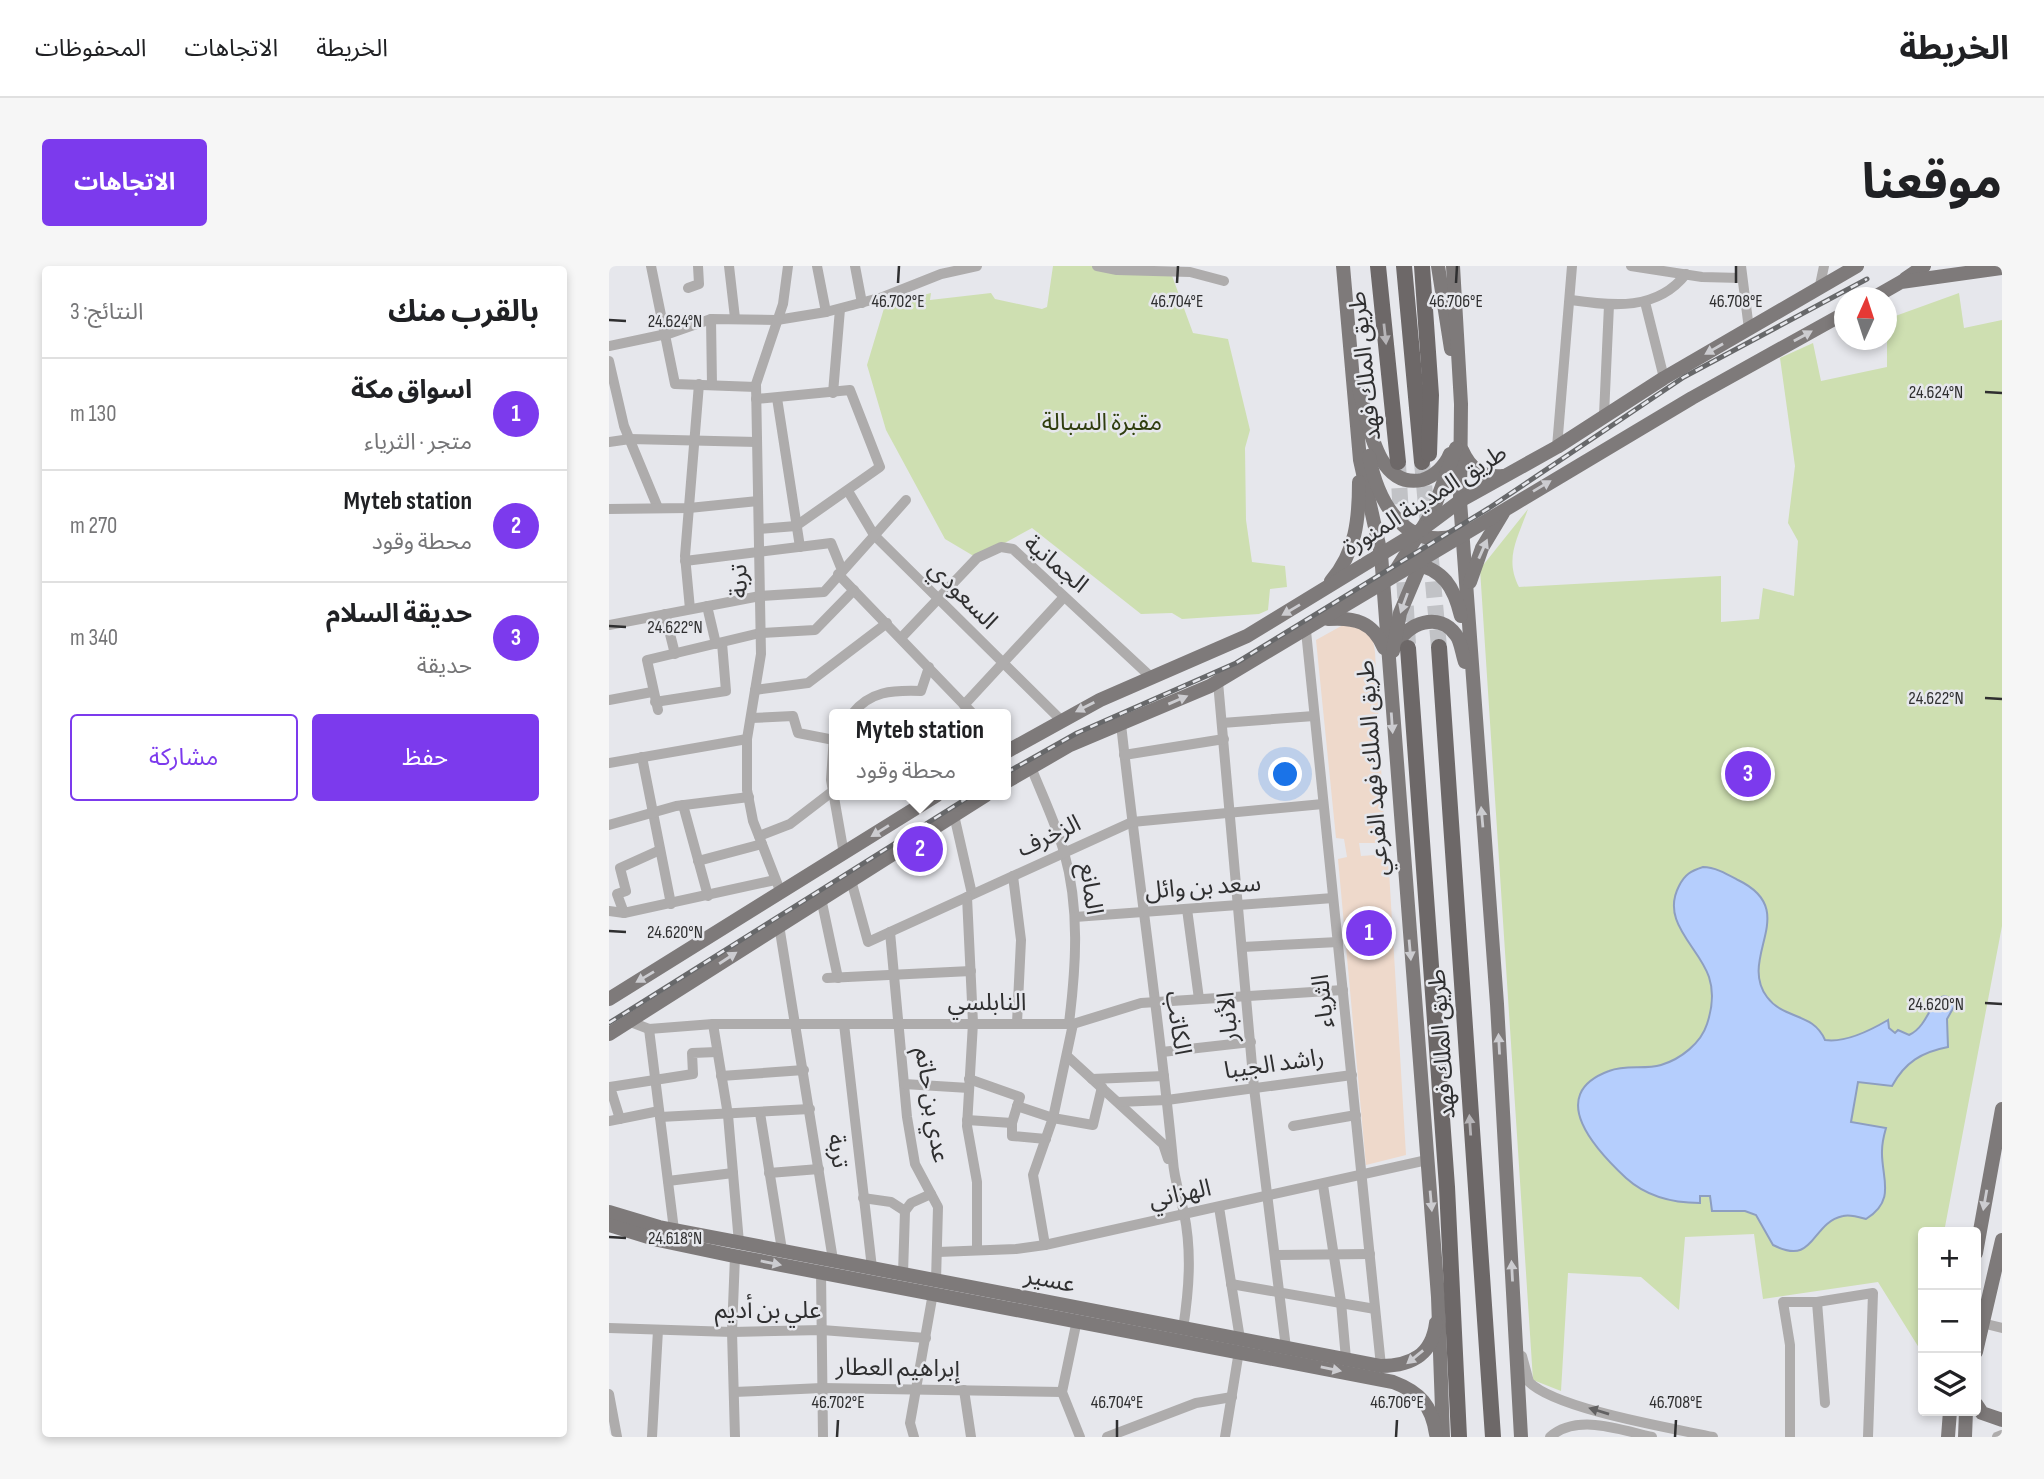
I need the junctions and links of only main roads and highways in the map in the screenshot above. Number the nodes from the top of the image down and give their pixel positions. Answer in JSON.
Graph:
{"nodes":[{"id":1,"x":1343,"y":266,"type":"edge"},
{"id":2,"x":1404,"y":266,"type":"edge"},
{"id":3,"x":1422,"y":266,"type":"edge"},
{"id":4,"x":1439,"y":266,"type":"edge"},
{"id":5,"x":1453,"y":266,"type":"edge"},
{"id":6,"x":1857,"y":266,"type":"edge"},
{"id":7,"x":1924,"y":266,"type":"edge"},
{"id":8,"x":1378,"y":267,"type":"edge"},
{"id":9,"x":2002,"y":268,"type":"edge"},
{"id":10,"x":1901,"y":282,"type":"junction"},
{"id":11,"x":1892,"y":287,"type":"edge"},
{"id":12,"x":1834,"y":319,"type":"edge"},
{"id":13,"x":1350,"y":362,"type":"junction"},
{"id":14,"x":1461,"y":404,"type":"junction"},
{"id":15,"x":1461,"y":446,"type":"junction"},
{"id":16,"x":1360,"y":460,"type":"junction"},
{"id":17,"x":1398,"y":461,"type":"tunnel mouth"},
{"id":18,"x":1504,"y":476,"type":"junction"},
{"id":19,"x":1460,"y":501,"type":"junction"},
{"id":20,"x":1506,"y":507,"type":"junction"},
{"id":21,"x":1421,"y":532,"type":"junction"},
{"id":22,"x":1463,"y":533,"type":"junction"},
{"id":23,"x":1437,"y":538,"type":"junction"},
{"id":24,"x":1381,"y":554,"type":"junction"},
{"id":25,"x":1416,"y":562,"type":"junction"},
{"id":26,"x":1383,"y":584,"type":"junction"},
{"id":27,"x":1322,"y":591,"type":"junction"},
{"id":28,"x":1466,"y":594,"type":"junction"},
{"id":29,"x":1327,"y":619,"type":"junction"},
{"id":30,"x":1439,"y":646,"type":"tunnel mouth"},
{"id":31,"x":1408,"y":648,"type":"tunnel mouth"},
{"id":32,"x":1387,"y":656,"type":"junction"},
{"id":33,"x":1472,"y":687,"type":"junction"},
{"id":34,"x":1390,"y":692,"type":"junction"},
{"id":35,"x":1011,"y":748,"type":"edge"},
{"id":36,"x":1011,"y":779,"type":"edge"},
{"id":37,"x":929,"y":800,"type":"edge"},
{"id":38,"x":978,"y":800,"type":"edge"},
{"id":39,"x":671,"y":961,"type":"junction"},
{"id":40,"x":687,"y":984,"type":"junction"},
{"id":41,"x":609,"y":999,"type":"edge"},
{"id":42,"x":609,"y":1034,"type":"edge"},
{"id":43,"x":2002,"y":1109,"type":"edge"},
{"id":44,"x":609,"y":1212,"type":"edge"},
{"id":45,"x":609,"y":1225,"type":"edge"},
{"id":46,"x":1981,"y":1227,"type":"edge"},
{"id":47,"x":2002,"y":1240,"type":"edge"},
{"id":48,"x":737,"y":1249,"type":"junction"},
{"id":49,"x":2001,"y":1257,"type":"edge"},
{"id":50,"x":935,"y":1287,"type":"junction"},
{"id":51,"x":1439,"y":1297,"type":"junction"},
{"id":52,"x":1981,"y":1328,"type":"edge"},
{"id":53,"x":1240,"y":1345,"type":"junction"},
{"id":54,"x":1981,"y":1412,"type":"edge"},
{"id":55,"x":1950,"y":1416,"type":"edge"},
{"id":56,"x":1966,"y":1416,"type":"edge"},
{"id":57,"x":2002,"y":1420,"type":"edge"},
{"id":58,"x":1436,"y":1437,"type":"edge"},
{"id":59,"x":1443,"y":1437,"type":"edge"},
{"id":60,"x":1459,"y":1437,"type":"edge"},
{"id":61,"x":1493,"y":1437,"type":"edge"},
{"id":62,"x":1521,"y":1437,"type":"edge"},
{"id":63,"x":1948,"y":1437,"type":"edge"},
{"id":64,"x":1965,"y":1437,"type":"edge"}],
"edges":[{"from":1,"to":13,"type":"main road","name":"طريق الملك فهد الفرعي"},
{"from":2,"to":3,"type":"highway","name":"طريق الملك فهد"},
{"from":4,"to":14,"type":"main road"},
{"from":5,"to":14,"type":"main road"},
{"from":6,"to":18,"type":"main road","name":"طريق المدينة المنورة","one_way":true},
{"from":7,"to":10,"type":"main road"},
{"from":8,"to":17,"type":"highway","name":"طريق الملك فهد","one_way":true},
{"from":9,"to":10,"type":"main road"},
{"from":10,"to":11,"type":"main road"},
{"from":20,"to":12,"type":"main road","name":"طريق المدينة المنورة","one_way":true},
{"from":13,"to":14,"type":"main road"},
{"from":13,"to":16,"type":"main road","name":"طريق الملك فهد الفرعي"},
{"from":13,"to":21,"type":"main road"},
{"from":14,"to":15,"type":"main road"},
{"from":14,"to":21,"type":"main road"},
{"from":15,"to":18,"type":"main road"},
{"from":15,"to":19,"type":"main road"},
{"from":16,"to":24,"type":"main road","name":"طريق الملك فهد الفرعي"},
{"from":16,"to":27,"type":"main road"},
{"from":18,"to":19,"type":"main road","name":"طريق المدينة المنورة"},
{"from":19,"to":21,"type":"main road","name":"طريق المدينة المنورة"},
{"from":19,"to":22,"type":"main road"},
{"from":19,"to":23,"type":"main road"},
{"from":20,"to":22,"type":"main road","name":"طريق المدينة المنورة"},
{"from":28,"to":20,"type":"main road","one_way":true},
{"from":21,"to":23,"type":"main road"},
{"from":21,"to":24,"type":"main road","name":"طريق المدينة المنورة"},
{"from":21,"to":25,"type":"main road"},
{"from":22,"to":23,"type":"main road"},
{"from":22,"to":25,"type":"main road","name":"طريق المدينة المنورة"},
{"from":22,"to":28,"type":"main road"},
{"from":23,"to":25,"type":"main road"},
{"from":24,"to":25,"type":"main road"},
{"from":24,"to":26,"type":"main road","name":"طريق الملك فهد الفرعي"},
{"from":24,"to":27,"type":"main road","name":"طريق المدينة المنورة"},
{"from":25,"to":26,"type":"main road","name":"طريق المدينة المنورة"},
{"from":25,"to":33,"type":"main road"},
{"from":25,"to":34,"type":"main road","one_way":true},
{"from":26,"to":29,"type":"main road","name":"طريق المدينة المنورة"},
{"from":26,"to":32,"type":"main road","name":"طريق الملك فهد الفرعي"},
{"from":27,"to":35,"type":"main road","name":"طريق المدينة المنورة","one_way":true},
{"from":28,"to":33,"type":"main road"},
{"from":29,"to":32,"type":"main road"},
{"from":36,"to":29,"type":"main road","name":"طريق المدينة المنورة","one_way":true},
{"from":61,"to":30,"type":"highway","name":"طريق الملك فهد","one_way":true},
{"from":31,"to":60,"type":"highway","name":"طريق الملك فهد"},
{"from":32,"to":34,"type":"main road","name":"طريق الملك فهد الفرعي"},
{"from":33,"to":34,"type":"main road"},
{"from":62,"to":33,"type":"main road","one_way":true},
{"from":34,"to":51,"type":"main road","name":"طريق الملك فهد الفرعي","one_way":true},
{"from":37,"to":39,"type":"main road","one_way":true},
{"from":40,"to":38,"type":"main road","one_way":true},
{"from":39,"to":40,"type":"main road"},
{"from":39,"to":41,"type":"main road","one_way":true},
{"from":40,"to":42,"type":"main road"},
{"from":43,"to":46,"type":"main road","one_way":true},
{"from":44,"to":48,"type":"main road","name":"عسير"},
{"from":45,"to":48,"type":"main road","name":"عسير"},
{"from":47,"to":49,"type":"main road"},
{"from":48,"to":50,"type":"main road","name":"عسير","one_way":true},
{"from":48,"to":50,"type":"main road","name":"عسير"},
{"from":49,"to":52,"type":"main road"},
{"from":50,"to":53,"type":"main road","name":"عسير"},
{"from":50,"to":53,"type":"main road","name":"عسير"},
{"from":51,"to":53,"type":"main road","name":"عسير","one_way":true},
{"from":51,"to":59,"type":"main road","name":"طريق الملك فهد الفرعي"},
{"from":53,"to":58,"type":"main road","name":"عسير","one_way":true},
{"from":54,"to":57,"type":"main road"},
{"from":55,"to":63,"type":"main road"},
{"from":56,"to":64,"type":"main road"}]}
